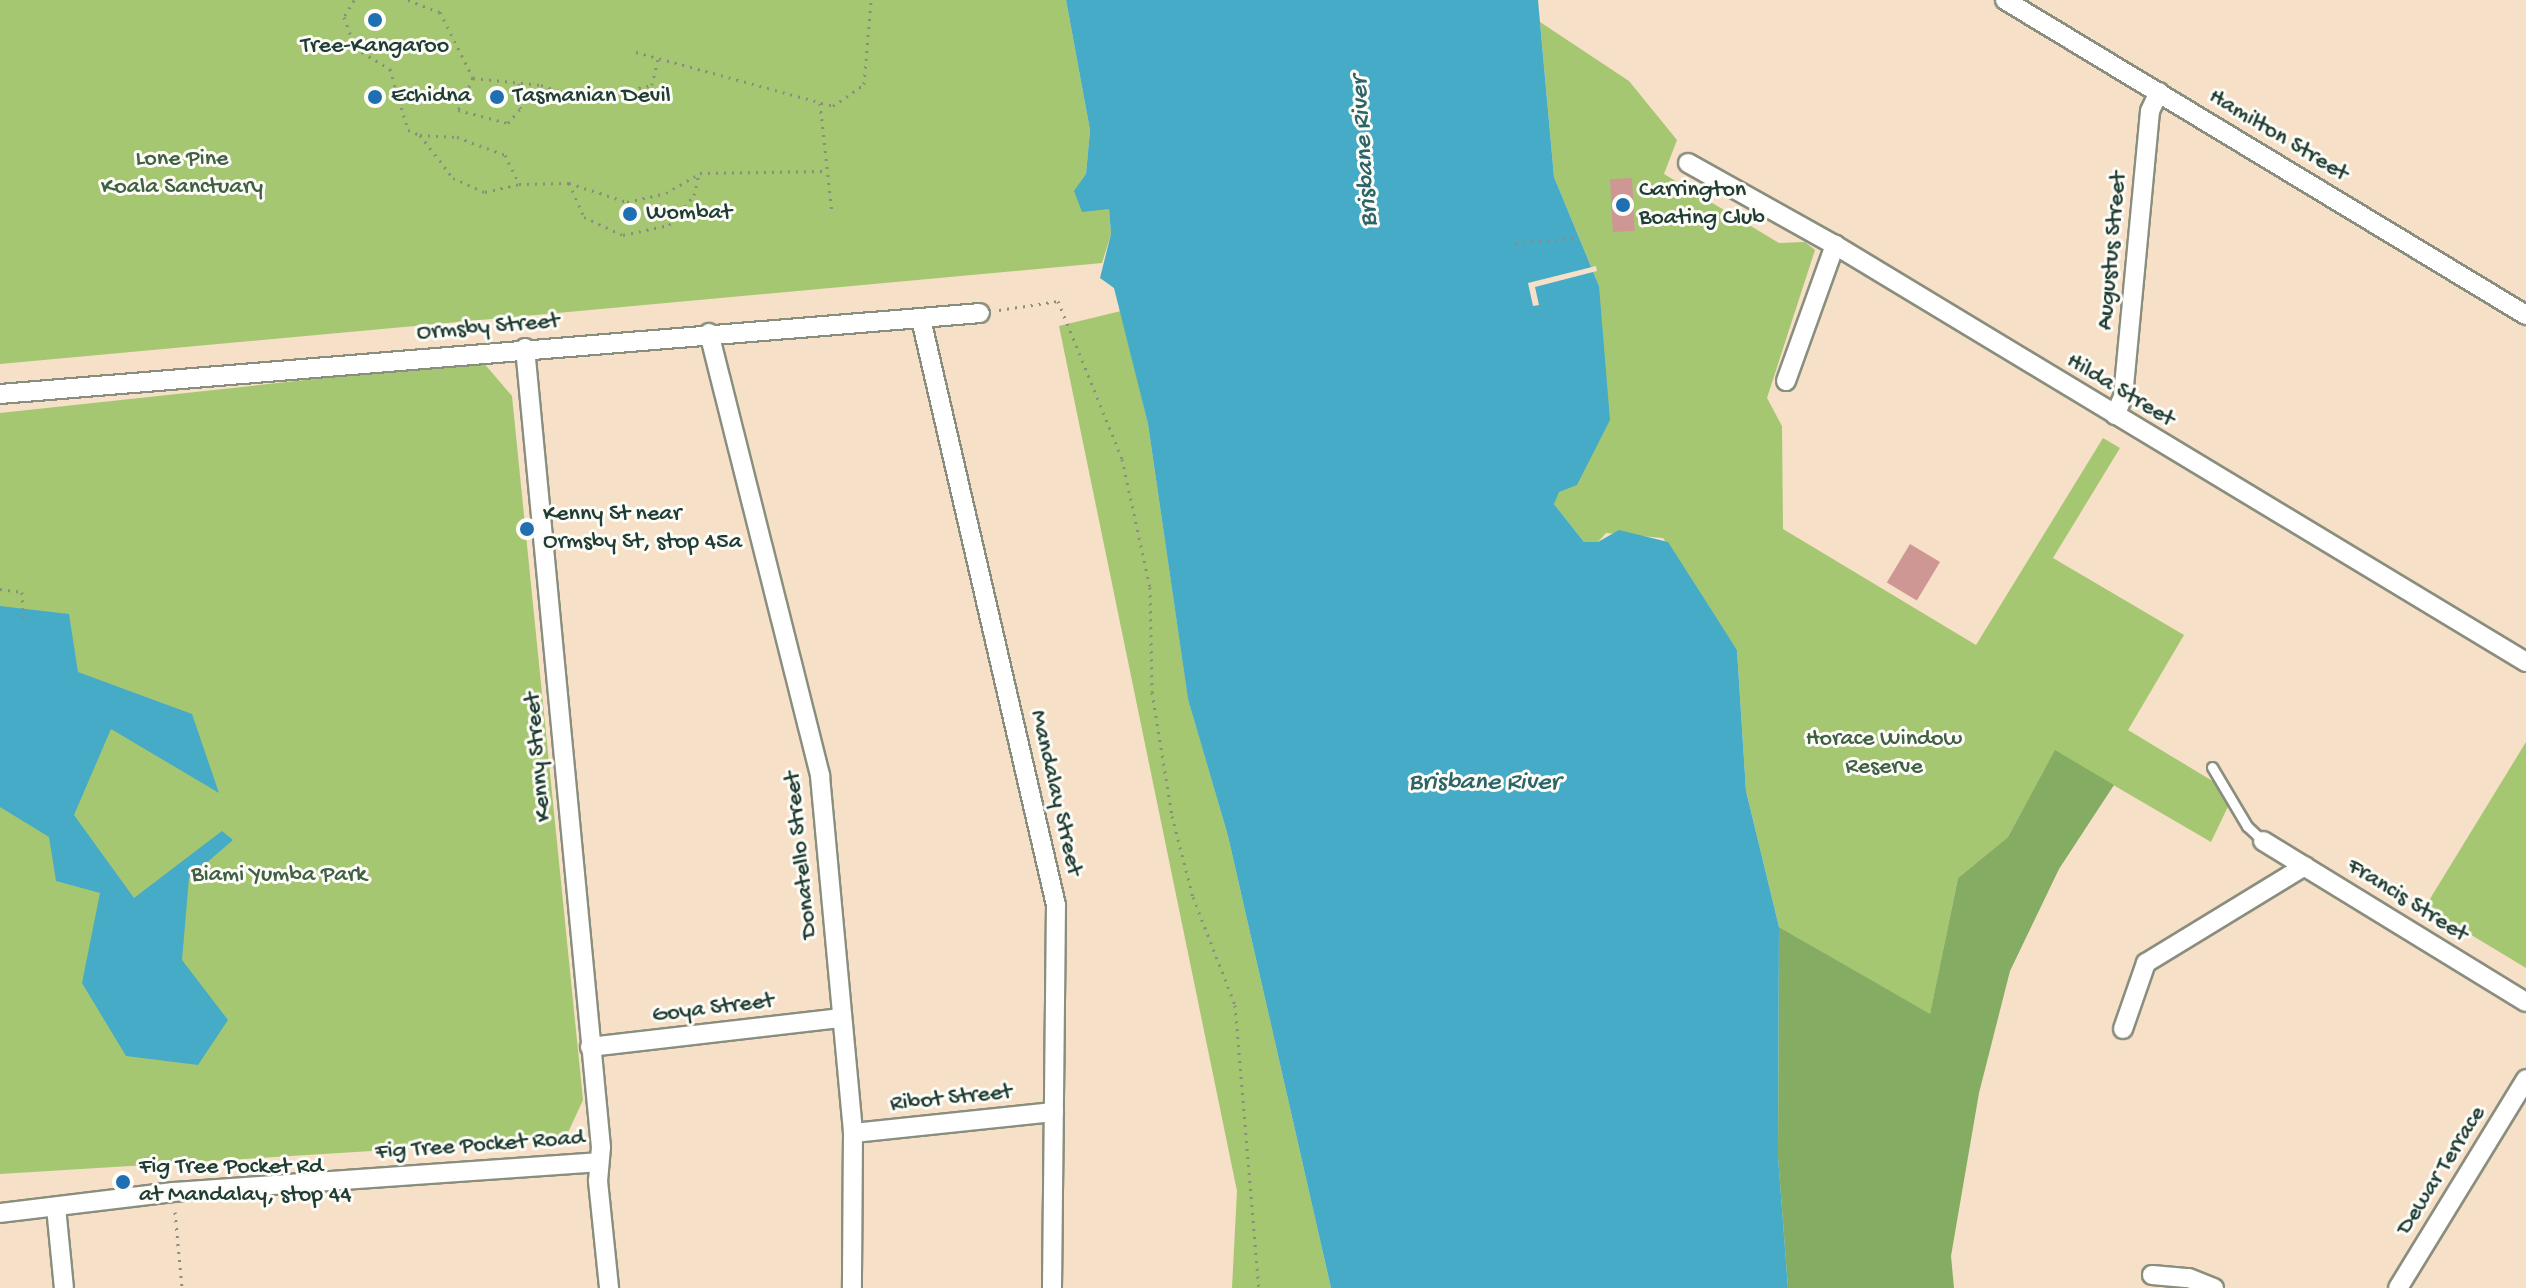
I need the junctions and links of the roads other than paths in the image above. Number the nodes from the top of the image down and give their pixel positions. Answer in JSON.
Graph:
{"nodes":[{"id":1,"x":2005,"y":0,"type":"edge"},
{"id":2,"x":2159,"y":92,"type":"junction"},
{"id":3,"x":1688,"y":163,"type":"dead end"},
{"id":4,"x":1835,"y":245,"type":"junction"},
{"id":5,"x":980,"y":313,"type":"road end"},
{"id":6,"x":2526,"y":315,"type":"edge"},
{"id":7,"x":921,"y":319,"type":"junction"},
{"id":8,"x":709,"y":333,"type":"junction"},
{"id":9,"x":525,"y":348,"type":"junction"},
{"id":10,"x":1786,"y":381,"type":"dead end"},
{"id":11,"x":0,"y":394,"type":"edge"},
{"id":12,"x":2115,"y":415,"type":"junction"},
{"id":13,"x":2526,"y":662,"type":"edge"},
{"id":14,"x":2212,"y":767,"type":"dead end"},
{"id":15,"x":2263,"y":841,"type":"joint"},
{"id":16,"x":2305,"y":866,"type":"junction"},
{"id":17,"x":2526,"y":1002,"type":"edge"},
{"id":18,"x":841,"y":1018,"type":"junction"},
{"id":19,"x":2123,"y":1029,"type":"dead end"},
{"id":20,"x":590,"y":1047,"type":"junction"},
{"id":21,"x":2526,"y":1079,"type":"edge"},
{"id":22,"x":1054,"y":1112,"type":"junction"},
{"id":23,"x":853,"y":1133,"type":"junction"},
{"id":24,"x":599,"y":1162,"type":"junction"},
{"id":25,"x":56,"y":1207,"type":"junction"},
{"id":26,"x":0,"y":1213,"type":"edge"},
{"id":27,"x":2152,"y":1275,"type":"dead end"},
{"id":28,"x":64,"y":1288,"type":"edge"},
{"id":29,"x":609,"y":1288,"type":"edge"},
{"id":30,"x":852,"y":1288,"type":"edge"},
{"id":31,"x":1052,"y":1288,"type":"edge"},
{"id":32,"x":2214,"y":1288,"type":"edge"},
{"id":33,"x":2398,"y":1288,"type":"edge"}],
"edges":[{"from":1,"to":2,"type":"street","name":"Hamilton Street"},
{"from":2,"to":6,"type":"street","name":"Hamilton Street"},
{"from":2,"to":12,"type":"street","name":"Augustus Street"},
{"from":3,"to":4,"type":"street","name":"Hilda Street"},
{"from":4,"to":10,"type":"street"},
{"from":4,"to":12,"type":"street","name":"Hilda Street"},
{"from":5,"to":7,"type":"street","name":"Ormsby Street"},
{"from":7,"to":8,"type":"street","name":"Ormsby Street"},
{"from":7,"to":22,"type":"street","name":"Mandalay Street"},
{"from":8,"to":9,"type":"street","name":"Ormsby Street"},
{"from":8,"to":18,"type":"street","name":"Donatello Street"},
{"from":9,"to":11,"type":"street","name":"Ormsby Street"},
{"from":9,"to":20,"type":"street","name":"Kenny Street"},
{"from":12,"to":13,"type":"street","name":"Hilda Street"},
{"from":14,"to":15,"type":"lane"},
{"from":15,"to":16,"type":"street","name":"Francis Street"},
{"from":16,"to":17,"type":"street","name":"Francis Street"},
{"from":16,"to":19,"type":"street"},
{"from":18,"to":20,"type":"street","name":"Goya Street"},
{"from":18,"to":23,"type":"street","name":"Donatello Street"},
{"from":20,"to":24,"type":"street","name":"Kenny Street"},
{"from":21,"to":33,"type":"street","name":"Dewar Terrace"},
{"from":22,"to":23,"type":"street","name":"Ribot Street"},
{"from":22,"to":31,"type":"street","name":"Mandalay Street"},
{"from":23,"to":30,"type":"street","name":"Donatello Street"},
{"from":24,"to":25,"type":"street","name":"Fig Tree Pocket Road"},
{"from":24,"to":29,"type":"street","name":"Fig Tree Pocket Road"},
{"from":25,"to":26,"type":"street","name":"Fig Tree Pocket Road"},
{"from":25,"to":28,"type":"street"},
{"from":27,"to":32,"type":"street"}]}
